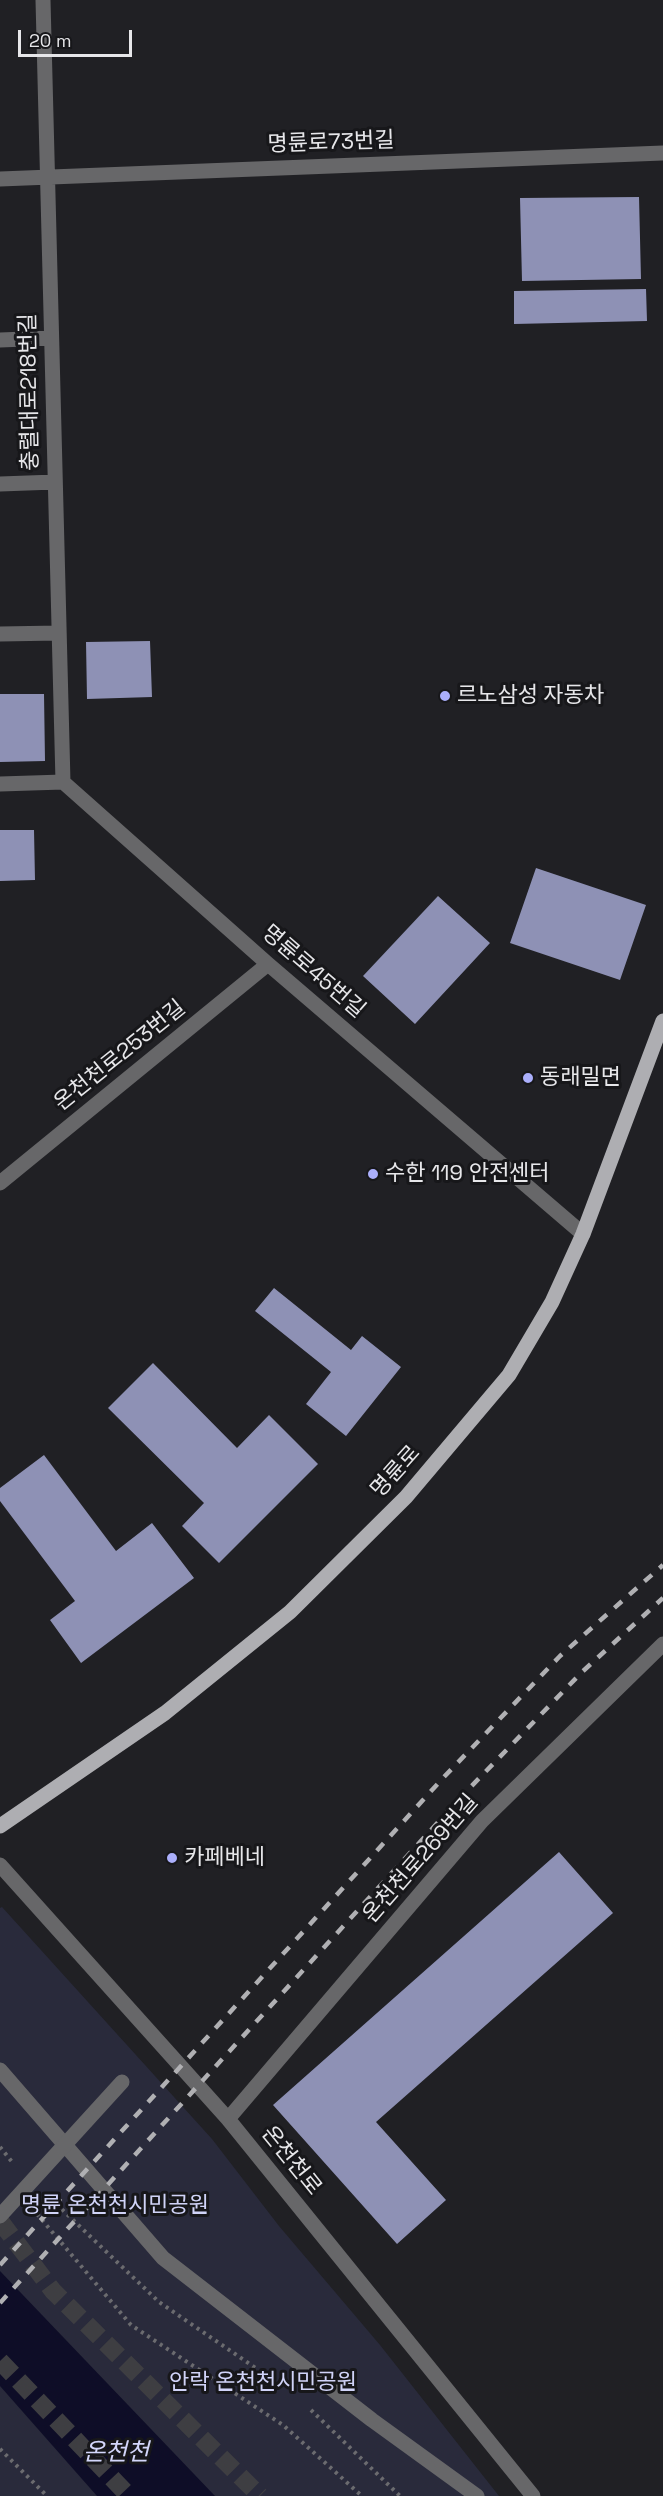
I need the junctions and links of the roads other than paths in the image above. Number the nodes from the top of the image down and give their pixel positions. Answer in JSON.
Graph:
{"nodes":[{"id":1,"x":43,"y":0,"type":"edge"},
{"id":2,"x":663,"y":153,"type":"edge"},
{"id":3,"x":48,"y":177,"type":"junction"},
{"id":4,"x":0,"y":179,"type":"edge"},
{"id":5,"x":51,"y":338,"type":"junction"},
{"id":6,"x":0,"y":340,"type":"edge"},
{"id":7,"x":55,"y":482,"type":"junction"},
{"id":8,"x":0,"y":484,"type":"edge"},
{"id":9,"x":59,"y":633,"type":"junction"},
{"id":10,"x":0,"y":634,"type":"edge"},
{"id":11,"x":63,"y":782,"type":"junction"},
{"id":12,"x":0,"y":784,"type":"edge"},
{"id":13,"x":268,"y":964,"type":"junction"},
{"id":14,"x":663,"y":1021,"type":"edge"},
{"id":15,"x":0,"y":1183,"type":"edge"},
{"id":16,"x":584,"y":1234,"type":"junction"},
{"id":17,"x":663,"y":1644,"type":"edge"},
{"id":18,"x":6,"y":1822,"type":"edge"},
{"id":19,"x":0,"y":1865,"type":"edge"},
{"id":20,"x":0,"y":2070,"type":"edge"},
{"id":21,"x":122,"y":2082,"type":"dead end"},
{"id":22,"x":228,"y":2119,"type":"junction"},
{"id":23,"x":0,"y":2216,"type":"edge"},
{"id":24,"x":477,"y":2496,"type":"edge"},
{"id":25,"x":532,"y":2496,"type":"edge"}],
"edges":[{"from":1,"to":3,"type":"street","name":"충렬대로218번길"},
{"from":2,"to":3,"type":"street","name":"명륜로73번길"},
{"from":3,"to":4,"type":"street","name":"명륜로73번길"},
{"from":3,"to":5,"type":"street","name":"충렬대로218번길"},
{"from":5,"to":6,"type":"street"},
{"from":5,"to":7,"type":"street","name":"충렬대로218번길"},
{"from":7,"to":8,"type":"street"},
{"from":7,"to":9,"type":"street","name":"충렬대로218번길"},
{"from":9,"to":10,"type":"street"},
{"from":9,"to":11,"type":"street","name":"충렬대로218번길"},
{"from":11,"to":12,"type":"street"},
{"from":11,"to":13,"type":"street","name":"명륜로45번길"},
{"from":13,"to":15,"type":"street","name":"온천천로253번길"},
{"from":13,"to":16,"type":"street","name":"명륜로45번길"},
{"from":14,"to":16,"type":"main road","name":"명륜로"},
{"from":16,"to":18,"type":"main road","name":"명륜로"},
{"from":17,"to":22,"type":"street","name":"온천천로269번길"},
{"from":19,"to":22,"type":"street","name":"온천천로"},
{"from":20,"to":24,"type":"street"},
{"from":21,"to":23,"type":"street","bridge":true},
{"from":22,"to":25,"type":"street","name":"온천천로"}]}
